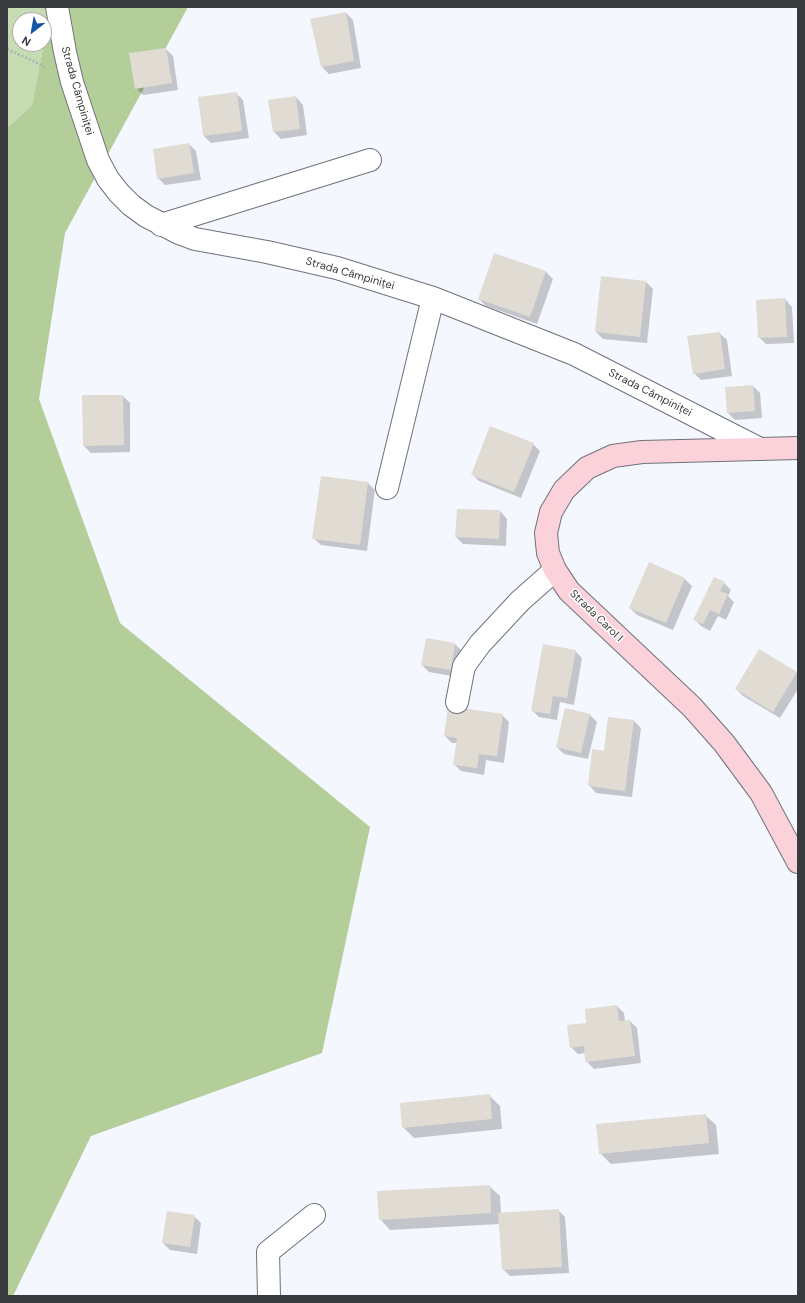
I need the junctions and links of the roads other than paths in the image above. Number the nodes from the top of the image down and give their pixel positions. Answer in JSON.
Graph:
{"nodes":[{"id":1,"x":57,"y":7,"type":"edge"},
{"id":2,"x":370,"y":160,"type":"dead end"},
{"id":3,"x":161,"y":225,"type":"junction"},
{"id":4,"x":433,"y":298,"type":"junction"},
{"id":5,"x":798,"y":448,"type":"edge"},
{"id":6,"x":760,"y":449,"type":"junction"},
{"id":7,"x":387,"y":488,"type":"dead end"},
{"id":8,"x":555,"y":570,"type":"junction"},
{"id":9,"x":457,"y":702,"type":"dead end"},
{"id":10,"x":798,"y":862,"type":"edge"},
{"id":11,"x":314,"y":1215,"type":"dead end"},
{"id":12,"x":268,"y":1296,"type":"edge"}],
"edges":[{"from":1,"to":3,"type":"street","name":"Strada Câmpiniței"},
{"from":2,"to":3,"type":"street"},
{"from":3,"to":4,"type":"street","name":"Strada Câmpiniței"},
{"from":4,"to":6,"type":"street","name":"Strada Câmpiniței"},
{"from":4,"to":7,"type":"street"},
{"from":5,"to":6,"type":"main road","name":"Strada Carol I"},
{"from":6,"to":8,"type":"main road","name":"Strada Carol I"},
{"from":8,"to":9,"type":"street"},
{"from":8,"to":10,"type":"main road","name":"Strada Carol I"},
{"from":11,"to":12,"type":"street"}]}
